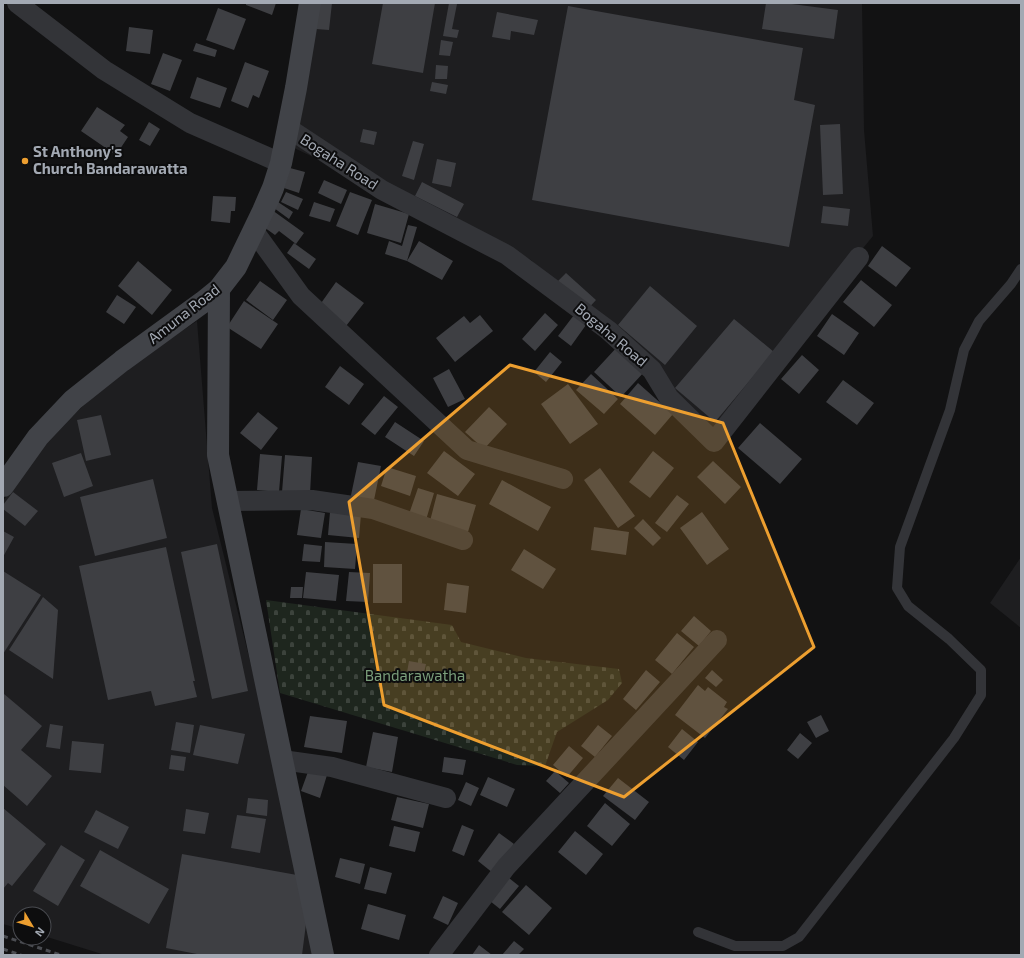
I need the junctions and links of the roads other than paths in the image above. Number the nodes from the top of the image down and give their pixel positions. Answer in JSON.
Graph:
{"nodes":[{"id":1,"x":17,"y":3,"type":"edge"},
{"id":2,"x":310,"y":3,"type":"edge"},
{"id":3,"x":288,"y":128,"type":"junction"},
{"id":4,"x":281,"y":163,"type":"junction"},
{"id":5,"x":254,"y":231,"type":"junction"},
{"id":6,"x":859,"y":257,"type":"dead end"},
{"id":7,"x":1021,"y":269,"type":"edge"},
{"id":8,"x":219,"y":288,"type":"junction"},
{"id":9,"x":563,"y":479,"type":"dead end"},
{"id":10,"x":3,"y":486,"type":"edge"},
{"id":11,"x":227,"y":500,"type":"junction"},
{"id":12,"x":463,"y":540,"type":"dead end"},
{"id":13,"x":717,"y":640,"type":"dead end"},
{"id":14,"x":282,"y":760,"type":"junction"},
{"id":15,"x":446,"y":798,"type":"dead end"},
{"id":16,"x":698,"y":932,"type":"dead end"},
{"id":17,"x":323,"y":955,"type":"edge"},
{"id":18,"x":439,"y":955,"type":"edge"}],
"edges":[{"from":1,"to":4,"type":"street"},
{"from":2,"to":3,"type":"street","name":"Amuna Road"},
{"from":3,"to":4,"type":"street","name":"Amuna Road"},
{"from":3,"to":6,"type":"street","name":"Bogaha Road"},
{"from":4,"to":5,"type":"street","name":"Amuna Road"},
{"from":5,"to":8,"type":"street","name":"Amuna Road"},
{"from":5,"to":9,"type":"street"},
{"from":7,"to":16,"type":"lane"},
{"from":8,"to":10,"type":"street","name":"Amuna Road"},
{"from":8,"to":11,"type":"street"},
{"from":11,"to":12,"type":"street"},
{"from":11,"to":14,"type":"street"},
{"from":13,"to":18,"type":"street"},
{"from":14,"to":15,"type":"street"},
{"from":14,"to":17,"type":"street"}]}
